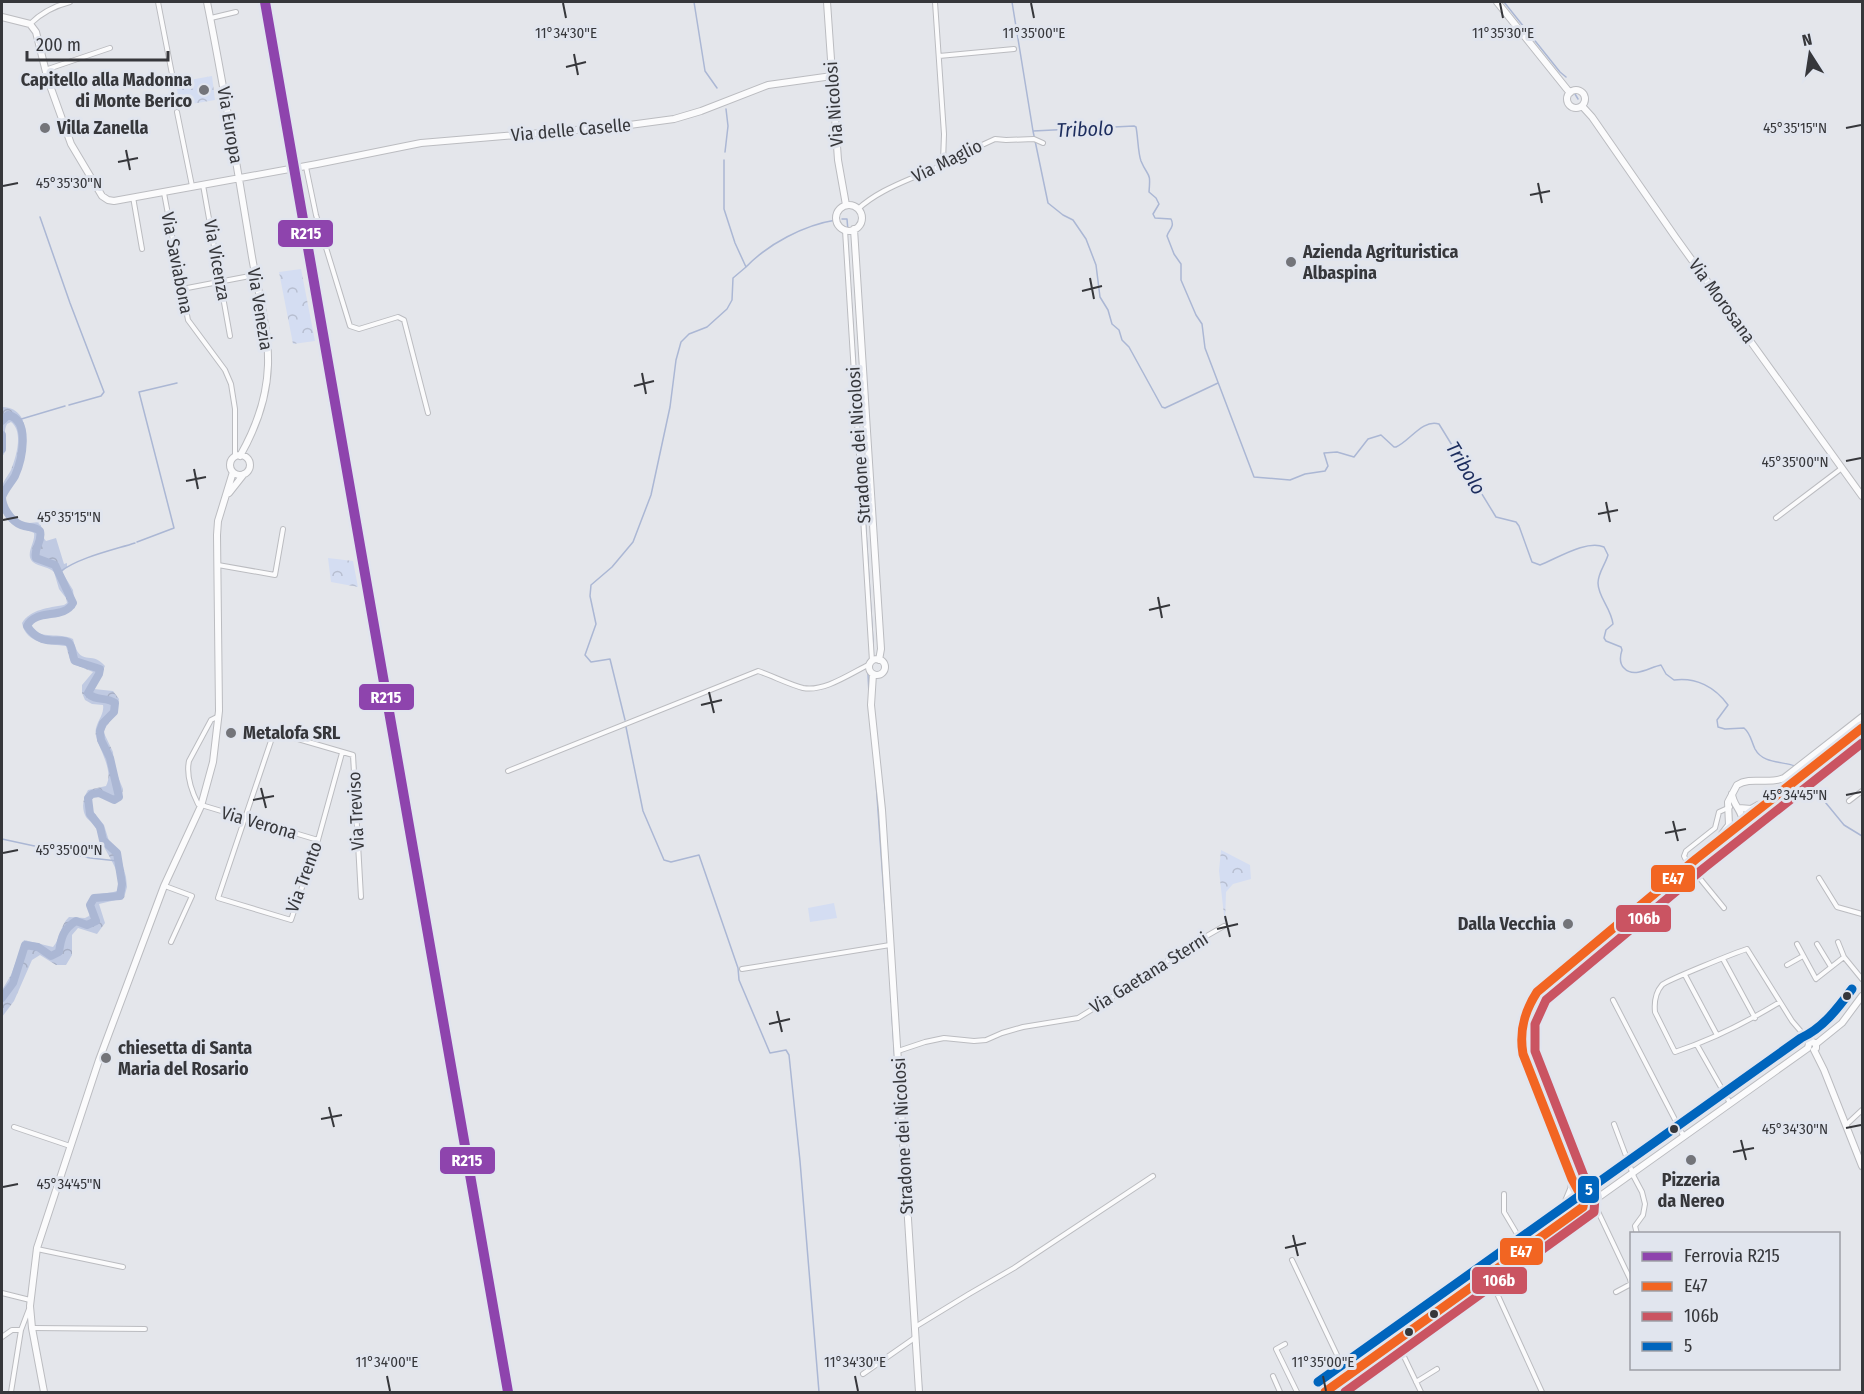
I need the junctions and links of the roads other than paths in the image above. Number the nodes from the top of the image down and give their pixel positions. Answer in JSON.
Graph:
{"nodes":[{"id":1,"x":70,"y":2,"type":"edge"},
{"id":2,"x":158,"y":2,"type":"edge"},
{"id":3,"x":207,"y":2,"type":"edge"},
{"id":4,"x":827,"y":2,"type":"edge"},
{"id":5,"x":935,"y":2,"type":"edge"},
{"id":6,"x":1497,"y":2,"type":"edge"},
{"id":7,"x":236,"y":12,"type":"dead end"},
{"id":8,"x":2,"y":16,"type":"edge"},
{"id":9,"x":211,"y":18,"type":"junction"},
{"id":10,"x":30,"y":24,"type":"junction"},
{"id":11,"x":110,"y":48,"type":"dead end"},
{"id":12,"x":1014,"y":49,"type":"dead end"},
{"id":13,"x":939,"y":56,"type":"junction"},
{"id":14,"x":45,"y":70,"type":"junction"},
{"id":15,"x":172,"y":74,"type":"dead end"},
{"id":16,"x":832,"y":76,"type":"junction"},
{"id":17,"x":1570,"y":93,"type":"junction"},
{"id":18,"x":1582,"y":106,"type":"junction"},
{"id":19,"x":177,"y":112,"type":"dead end"},
{"id":20,"x":1043,"y":142,"type":"dead end"},
{"id":21,"x":943,"y":163,"type":"junction"},
{"id":22,"x":306,"y":166,"type":"junction"},
{"id":23,"x":240,"y":179,"type":"junction"},
{"id":24,"x":203,"y":185,"type":"junction"},
{"id":25,"x":192,"y":187,"type":"junction"},
{"id":26,"x":164,"y":192,"type":"junction"},
{"id":27,"x":134,"y":197,"type":"junction"},
{"id":28,"x":846,"y":205,"type":"junction"},
{"id":29,"x":858,"y":209,"type":"junction"},
{"id":30,"x":854,"y":229,"type":"junction"},
{"id":31,"x":845,"y":230,"type":"junction"},
{"id":32,"x":142,"y":249,"type":"dead end"},
{"id":33,"x":255,"y":275,"type":"junction"},
{"id":34,"x":221,"y":282,"type":"junction"},
{"id":35,"x":182,"y":289,"type":"junction"},
{"id":36,"x":230,"y":336,"type":"dead end"},
{"id":37,"x":428,"y":413,"type":"dead end"},
{"id":38,"x":251,"y":437,"type":"junction"},
{"id":39,"x":237,"y":457,"type":"junction"},
{"id":40,"x":249,"y":461,"type":"junction"},
{"id":41,"x":1842,"y":468,"type":"junction"},
{"id":42,"x":233,"y":472,"type":"junction"},
{"id":43,"x":244,"y":474,"type":"junction"},
{"id":44,"x":1863,"y":496,"type":"edge"},
{"id":45,"x":225,"y":499,"type":"junction"},
{"id":46,"x":1776,"y":518,"type":"dead end"},
{"id":47,"x":283,"y":529,"type":"dead end"},
{"id":48,"x":217,"y":565,"type":"junction"},
{"id":49,"x":874,"y":662,"type":"junction"},
{"id":50,"x":873,"y":674,"type":"junction"},
{"id":51,"x":219,"y":716,"type":"junction"},
{"id":52,"x":1863,"y":717,"type":"edge"},
{"id":53,"x":1863,"y":728,"type":"edge"},
{"id":54,"x":342,"y":753,"type":"junction"},
{"id":55,"x":1830,"y":753,"type":"junction"},
{"id":56,"x":508,"y":771,"type":"dead end"},
{"id":57,"x":1802,"y":773,"type":"junction"},
{"id":58,"x":1863,"y":791,"type":"edge"},
{"id":59,"x":1785,"y":792,"type":"junction"},
{"id":60,"x":1732,"y":793,"type":"junction"},
{"id":61,"x":1850,"y":801,"type":"dead end"},
{"id":62,"x":201,"y":806,"type":"junction"},
{"id":63,"x":1728,"y":807,"type":"junction"},
{"id":64,"x":1739,"y":808,"type":"junction"},
{"id":65,"x":1730,"y":815,"type":"junction"},
{"id":66,"x":246,"y":819,"type":"junction"},
{"id":67,"x":1743,"y":821,"type":"junction"},
{"id":68,"x":318,"y":840,"type":"junction"},
{"id":69,"x":1687,"y":862,"type":"dead end"},
{"id":70,"x":1695,"y":864,"type":"junction"},
{"id":71,"x":1819,"y":878,"type":"dead end"},
{"id":72,"x":164,"y":886,"type":"junction"},
{"id":73,"x":361,"y":897,"type":"dead end"},
{"id":74,"x":1724,"y":908,"type":"dead end"},
{"id":75,"x":1863,"y":914,"type":"edge"},
{"id":76,"x":1224,"y":926,"type":"dead end"},
{"id":77,"x":171,"y":942,"type":"dead end"},
{"id":78,"x":1838,"y":942,"type":"dead end"},
{"id":79,"x":1797,"y":944,"type":"dead end"},
{"id":80,"x":1817,"y":944,"type":"dead end"},
{"id":81,"x":891,"y":945,"type":"junction"},
{"id":82,"x":1803,"y":956,"type":"junction"},
{"id":83,"x":1844,"y":957,"type":"junction"},
{"id":84,"x":1723,"y":959,"type":"junction"},
{"id":85,"x":1787,"y":965,"type":"dead end"},
{"id":86,"x":1831,"y":967,"type":"junction"},
{"id":87,"x":741,"y":969,"type":"dead end"},
{"id":88,"x":1685,"y":975,"type":"junction"},
{"id":89,"x":1863,"y":979,"type":"edge"},
{"id":90,"x":1863,"y":996,"type":"edge"},
{"id":91,"x":1613,"y":1000,"type":"dead end"},
{"id":92,"x":1780,"y":1002,"type":"junction"},
{"id":93,"x":1755,"y":1018,"type":"junction"},
{"id":94,"x":1717,"y":1035,"type":"junction"},
{"id":95,"x":1696,"y":1045,"type":"junction"},
{"id":96,"x":1812,"y":1046,"type":"junction"},
{"id":97,"x":898,"y":1051,"type":"junction"},
{"id":98,"x":1731,"y":1104,"type":"junction"},
{"id":99,"x":1863,"y":1110,"type":"edge"},
{"id":100,"x":1614,"y":1124,"type":"dead end"},
{"id":101,"x":1846,"y":1126,"type":"junction"},
{"id":102,"x":14,"y":1127,"type":"dead end"},
{"id":103,"x":1684,"y":1137,"type":"junction"},
{"id":104,"x":71,"y":1147,"type":"junction"},
{"id":105,"x":1863,"y":1166,"type":"edge"},
{"id":106,"x":1633,"y":1174,"type":"junction"},
{"id":107,"x":1153,"y":1176,"type":"dead end"},
{"id":108,"x":1572,"y":1179,"type":"junction"},
{"id":109,"x":1504,"y":1194,"type":"dead end"},
{"id":110,"x":1569,"y":1196,"type":"junction"},
{"id":111,"x":1581,"y":1197,"type":"junction"},
{"id":112,"x":1594,"y":1200,"type":"junction"},
{"id":113,"x":1567,"y":1205,"type":"junction"},
{"id":114,"x":1579,"y":1210,"type":"junction"},
{"id":115,"x":1561,"y":1223,"type":"junction"},
{"id":116,"x":1637,"y":1232,"type":"edge"},
{"id":117,"x":37,"y":1248,"type":"junction"},
{"id":118,"x":1526,"y":1250,"type":"junction"},
{"id":119,"x":1292,"y":1260,"type":"dead end"},
{"id":120,"x":123,"y":1267,"type":"dead end"},
{"id":121,"x":1489,"y":1276,"type":"junction"},
{"id":122,"x":1630,"y":1279,"type":"edge"},
{"id":123,"x":1630,"y":1285,"type":"edge"},
{"id":124,"x":1616,"y":1292,"type":"dead end"},
{"id":125,"x":2,"y":1293,"type":"edge"},
{"id":126,"x":30,"y":1303,"type":"junction"},
{"id":127,"x":915,"y":1327,"type":"junction"},
{"id":128,"x":32,"y":1328,"type":"junction"},
{"id":129,"x":146,"y":1329,"type":"dead end"},
{"id":130,"x":21,"y":1330,"type":"junction"},
{"id":131,"x":2,"y":1337,"type":"edge"},
{"id":132,"x":916,"y":1337,"type":"junction"},
{"id":133,"x":1396,"y":1342,"type":"junction"},
{"id":134,"x":1285,"y":1344,"type":"dead end"},
{"id":135,"x":1437,"y":1369,"type":"dead end"},
{"id":136,"x":862,"y":1374,"type":"dead end"},
{"id":137,"x":1273,"y":1376,"type":"dead end"},
{"id":138,"x":1348,"y":1377,"type":"junction"},
{"id":139,"x":1416,"y":1382,"type":"junction"},
{"id":140,"x":11,"y":1392,"type":"edge"},
{"id":141,"x":44,"y":1392,"type":"edge"},
{"id":142,"x":919,"y":1392,"type":"edge"},
{"id":143,"x":1280,"y":1392,"type":"edge"},
{"id":144,"x":1297,"y":1392,"type":"edge"},
{"id":145,"x":1325,"y":1392,"type":"edge"},
{"id":146,"x":1421,"y":1392,"type":"edge"},
{"id":147,"x":1542,"y":1392,"type":"edge"}],
"edges":[{"from":1,"to":10,"type":"street"},
{"from":2,"to":15,"type":"street"},
{"from":3,"to":9,"type":"street","name":"Via Europa"},
{"from":4,"to":16,"type":"street","name":"Via Nicolosi"},
{"from":5,"to":13,"type":"street"},
{"from":6,"to":17,"type":"street","name":"Via Morosana"},
{"from":7,"to":9,"type":"street"},
{"from":8,"to":10,"type":"street"},
{"from":9,"to":23,"type":"street","name":"Via Europa"},
{"from":10,"to":14,"type":"street","name":"Via Saviabona"},
{"from":11,"to":14,"type":"street"},
{"from":12,"to":13,"type":"street"},
{"from":13,"to":21,"type":"street"},
{"from":14,"to":27,"type":"street","name":"Via Saviabona"},
{"from":16,"to":22,"type":"street","name":"Via delle Caselle"},
{"from":16,"to":28,"type":"street","name":"Via Nicolosi"},
{"from":17,"to":18,"type":"street","name":"Via Morosana"},
{"from":17,"to":18,"type":"street","name":"Via Morosana"},
{"from":18,"to":41,"type":"street","name":"Via Morosana"},
{"from":19,"to":25,"type":"street"},
{"from":20,"to":21,"type":"street","name":"Via Maglio"},
{"from":21,"to":29,"type":"street","name":"Via Maglio"},
{"from":22,"to":23,"type":"street","name":"Via delle Caselle"},
{"from":22,"to":37,"type":"street"},
{"from":23,"to":24,"type":"street","name":"Via delle Caselle"},
{"from":23,"to":33,"type":"street","name":"Via Venezia"},
{"from":24,"to":25,"type":"street","name":"Via delle Caselle"},
{"from":24,"to":34,"type":"street","name":"Via Vicenza"},
{"from":25,"to":26,"type":"street","name":"Via delle Caselle"},
{"from":26,"to":27,"type":"street","name":"Via Saviabona"},
{"from":26,"to":35,"type":"street","name":"Via Saviabona"},
{"from":27,"to":32,"type":"street"},
{"from":28,"to":29,"type":"street"},
{"from":28,"to":31,"type":"street","name":"Stradone dei Nicolosi"},
{"from":29,"to":30,"type":"street","name":"Stradone dei Nicolosi"},
{"from":30,"to":31,"type":"street"},
{"from":30,"to":49,"type":"street","name":"Stradone dei Nicolosi"},
{"from":31,"to":49,"type":"street","name":"Stradone dei Nicolosi"},
{"from":33,"to":34,"type":"street"},
{"from":33,"to":38,"type":"street","name":"Via Venezia"},
{"from":34,"to":35,"type":"street"},
{"from":34,"to":36,"type":"street","name":"Via Vicenza"},
{"from":35,"to":39,"type":"street","name":"Via Saviabona"},
{"from":38,"to":39,"type":"street","name":"Via Venezia"},
{"from":38,"to":40,"type":"street","name":"Via Venezia"},
{"from":39,"to":40,"type":"street"},
{"from":39,"to":42,"type":"street","name":"Via Saviabona"},
{"from":40,"to":43,"type":"street"},
{"from":41,"to":44,"type":"street","name":"Via Morosana"},
{"from":41,"to":46,"type":"street"},
{"from":42,"to":43,"type":"street"},
{"from":42,"to":45,"type":"street","name":"Via Saviabona"},
{"from":43,"to":45,"type":"street"},
{"from":45,"to":48,"type":"street"},
{"from":47,"to":48,"type":"street"},
{"from":48,"to":51,"type":"street"},
{"from":49,"to":50,"type":"street","name":"Stradone dei Nicolosi"},
{"from":49,"to":50,"type":"street","name":"Stradone dei Nicolosi"},
{"from":49,"to":56,"type":"street"},
{"from":50,"to":81,"type":"street","name":"Stradone dei Nicolosi"},
{"from":51,"to":62,"type":"street"},
{"from":51,"to":62,"type":"street"},
{"from":52,"to":60,"type":"street"},
{"from":53,"to":55,"type":"main road"},
{"from":54,"to":66,"type":"street","name":"Via Treviso"},
{"from":54,"to":68,"type":"street","name":"Via Trento"},
{"from":54,"to":73,"type":"street","name":"Via Treviso"},
{"from":55,"to":57,"type":"main road"},
{"from":55,"to":59,"type":"main road"},
{"from":57,"to":64,"type":"street"},
{"from":57,"to":67,"type":"main road"},
{"from":58,"to":61,"type":"street"},
{"from":59,"to":67,"type":"street"},
{"from":59,"to":70,"type":"main road"},
{"from":60,"to":63,"type":"street"},
{"from":60,"to":64,"type":"street"},
{"from":62,"to":66,"type":"street","name":"Via Verona"},
{"from":62,"to":72,"type":"street"},
{"from":63,"to":64,"type":"street"},
{"from":63,"to":65,"type":"street"},
{"from":63,"to":69,"type":"street"},
{"from":64,"to":67,"type":"street"},
{"from":65,"to":67,"type":"street"},
{"from":65,"to":70,"type":"street"},
{"from":66,"to":68,"type":"street","name":"Via Verona"},
{"from":66,"to":68,"type":"street","name":"Via Trento"},
{"from":67,"to":70,"type":"main road"},
{"from":70,"to":74,"type":"street"},
{"from":70,"to":108,"type":"main road"},
{"from":71,"to":75,"type":"street"},
{"from":72,"to":77,"type":"street"},
{"from":72,"to":104,"type":"street"},
{"from":76,"to":97,"type":"street","name":"Via Gaetana Sterni"},
{"from":78,"to":83,"type":"street"},
{"from":79,"to":82,"type":"street"},
{"from":80,"to":86,"type":"street"},
{"from":81,"to":87,"type":"street"},
{"from":81,"to":97,"type":"street","name":"Stradone dei Nicolosi"},
{"from":82,"to":85,"type":"street"},
{"from":82,"to":86,"type":"street"},
{"from":83,"to":86,"type":"street"},
{"from":83,"to":89,"type":"street"},
{"from":84,"to":88,"type":"street"},
{"from":84,"to":92,"type":"street"},
{"from":84,"to":93,"type":"street"},
{"from":88,"to":94,"type":"street"},
{"from":88,"to":95,"type":"street"},
{"from":90,"to":96,"type":"street"},
{"from":91,"to":103,"type":"street"},
{"from":92,"to":93,"type":"street"},
{"from":92,"to":96,"type":"street"},
{"from":93,"to":94,"type":"street"},
{"from":94,"to":95,"type":"street"},
{"from":95,"to":98,"type":"street"},
{"from":96,"to":98,"type":"street"},
{"from":96,"to":101,"type":"street"},
{"from":97,"to":127,"type":"street","name":"Stradone dei Nicolosi"},
{"from":98,"to":103,"type":"street"},
{"from":99,"to":101,"type":"street"},
{"from":100,"to":106,"type":"street"},
{"from":101,"to":105,"type":"street"},
{"from":102,"to":104,"type":"street"},
{"from":103,"to":106,"type":"street"},
{"from":104,"to":117,"type":"street"},
{"from":106,"to":112,"type":"street"},
{"from":106,"to":116,"type":"street"},
{"from":107,"to":127,"type":"street"},
{"from":108,"to":110,"type":"main road"},
{"from":108,"to":111,"type":"main road"},
{"from":109,"to":118,"type":"street"},
{"from":110,"to":111,"type":"main road"},
{"from":110,"to":113,"type":"main road"},
{"from":111,"to":112,"type":"street"},
{"from":111,"to":114,"type":"main road"},
{"from":112,"to":114,"type":"street"},
{"from":112,"to":122,"type":"street"},
{"from":113,"to":114,"type":"main road"},
{"from":113,"to":115,"type":"main road"},
{"from":114,"to":115,"type":"main road"},
{"from":115,"to":118,"type":"main road"},
{"from":117,"to":120,"type":"street"},
{"from":117,"to":126,"type":"street"},
{"from":118,"to":121,"type":"main road"},
{"from":119,"to":138,"type":"street"},
{"from":121,"to":133,"type":"main road"},
{"from":121,"to":147,"type":"street"},
{"from":123,"to":124,"type":"street"},
{"from":125,"to":126,"type":"street"},
{"from":126,"to":128,"type":"street"},
{"from":126,"to":130,"type":"street"},
{"from":127,"to":132,"type":"street","name":"Stradone dei Nicolosi"},
{"from":128,"to":129,"type":"street"},
{"from":128,"to":141,"type":"street"},
{"from":130,"to":131,"type":"street"},
{"from":130,"to":140,"type":"street"},
{"from":132,"to":136,"type":"street"},
{"from":132,"to":142,"type":"street","name":"Stradone dei Nicolosi"},
{"from":133,"to":138,"type":"main road"},
{"from":133,"to":139,"type":"street"},
{"from":134,"to":144,"type":"street"},
{"from":135,"to":139,"type":"street"},
{"from":137,"to":143,"type":"street"},
{"from":138,"to":145,"type":"main road"},
{"from":139,"to":146,"type":"street"}]}
